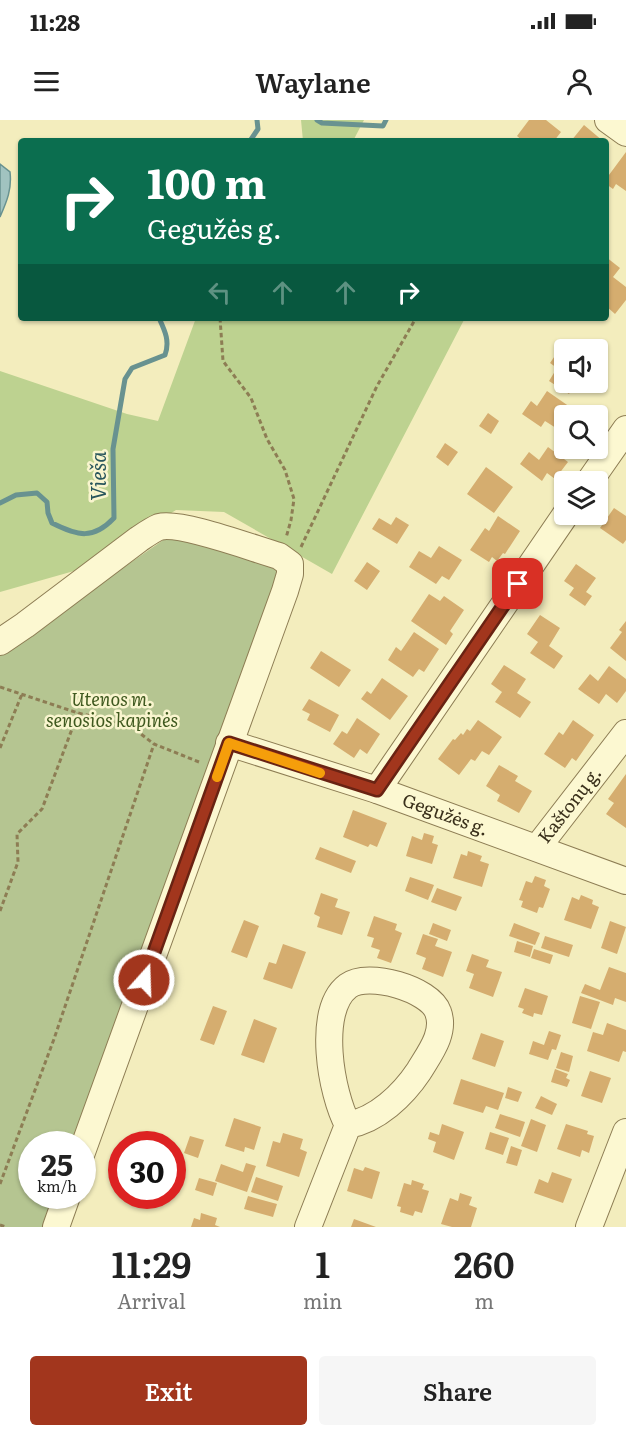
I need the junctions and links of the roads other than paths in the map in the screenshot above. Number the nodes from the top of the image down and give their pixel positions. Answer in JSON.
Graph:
{"nodes":[{"id":1,"x":608,"y":120,"type":"edge"},
{"id":2,"x":626,"y":133,"type":"edge"},
{"id":3,"x":626,"y":429,"type":"edge"},
{"id":4,"x":597,"y":471,"type":"edge"},
{"id":5,"x":558,"y":525,"type":"edge"},
{"id":6,"x":0,"y":642,"type":"edge"},
{"id":7,"x":626,"y":733,"type":"edge"},
{"id":8,"x":229,"y":743,"type":"junction"},
{"id":9,"x":377,"y":790,"type":"junction"},
{"id":10,"x":537,"y":848,"type":"junction"},
{"id":11,"x":626,"y":881,"type":"edge"},
{"id":12,"x":348,"y":1125,"type":"junction"},
{"id":13,"x":90,"y":1131,"type":"edge"},
{"id":14,"x":626,"y":1132,"type":"edge"},
{"id":15,"x":62,"y":1209,"type":"edge"},
{"id":16,"x":56,"y":1227,"type":"edge"},
{"id":17,"x":308,"y":1227,"type":"edge"},
{"id":18,"x":590,"y":1227,"type":"edge"}],
"edges":[{"from":1,"to":2,"type":"street"},
{"from":3,"to":4,"type":"street"},
{"from":5,"to":9,"type":"street"},
{"from":6,"to":8,"type":"street"},
{"from":7,"to":10,"type":"street","name":"Kaštonų g."},
{"from":8,"to":9,"type":"street","name":"Gegužės g."},
{"from":8,"to":13,"type":"street"},
{"from":9,"to":10,"type":"street","name":"Gegužės g."},
{"from":10,"to":11,"type":"street","name":"Gegužės g."},
{"from":12,"to":12,"type":"street"},
{"from":12,"to":17,"type":"street"},
{"from":14,"to":18,"type":"street"},
{"from":15,"to":16,"type":"street"}]}
